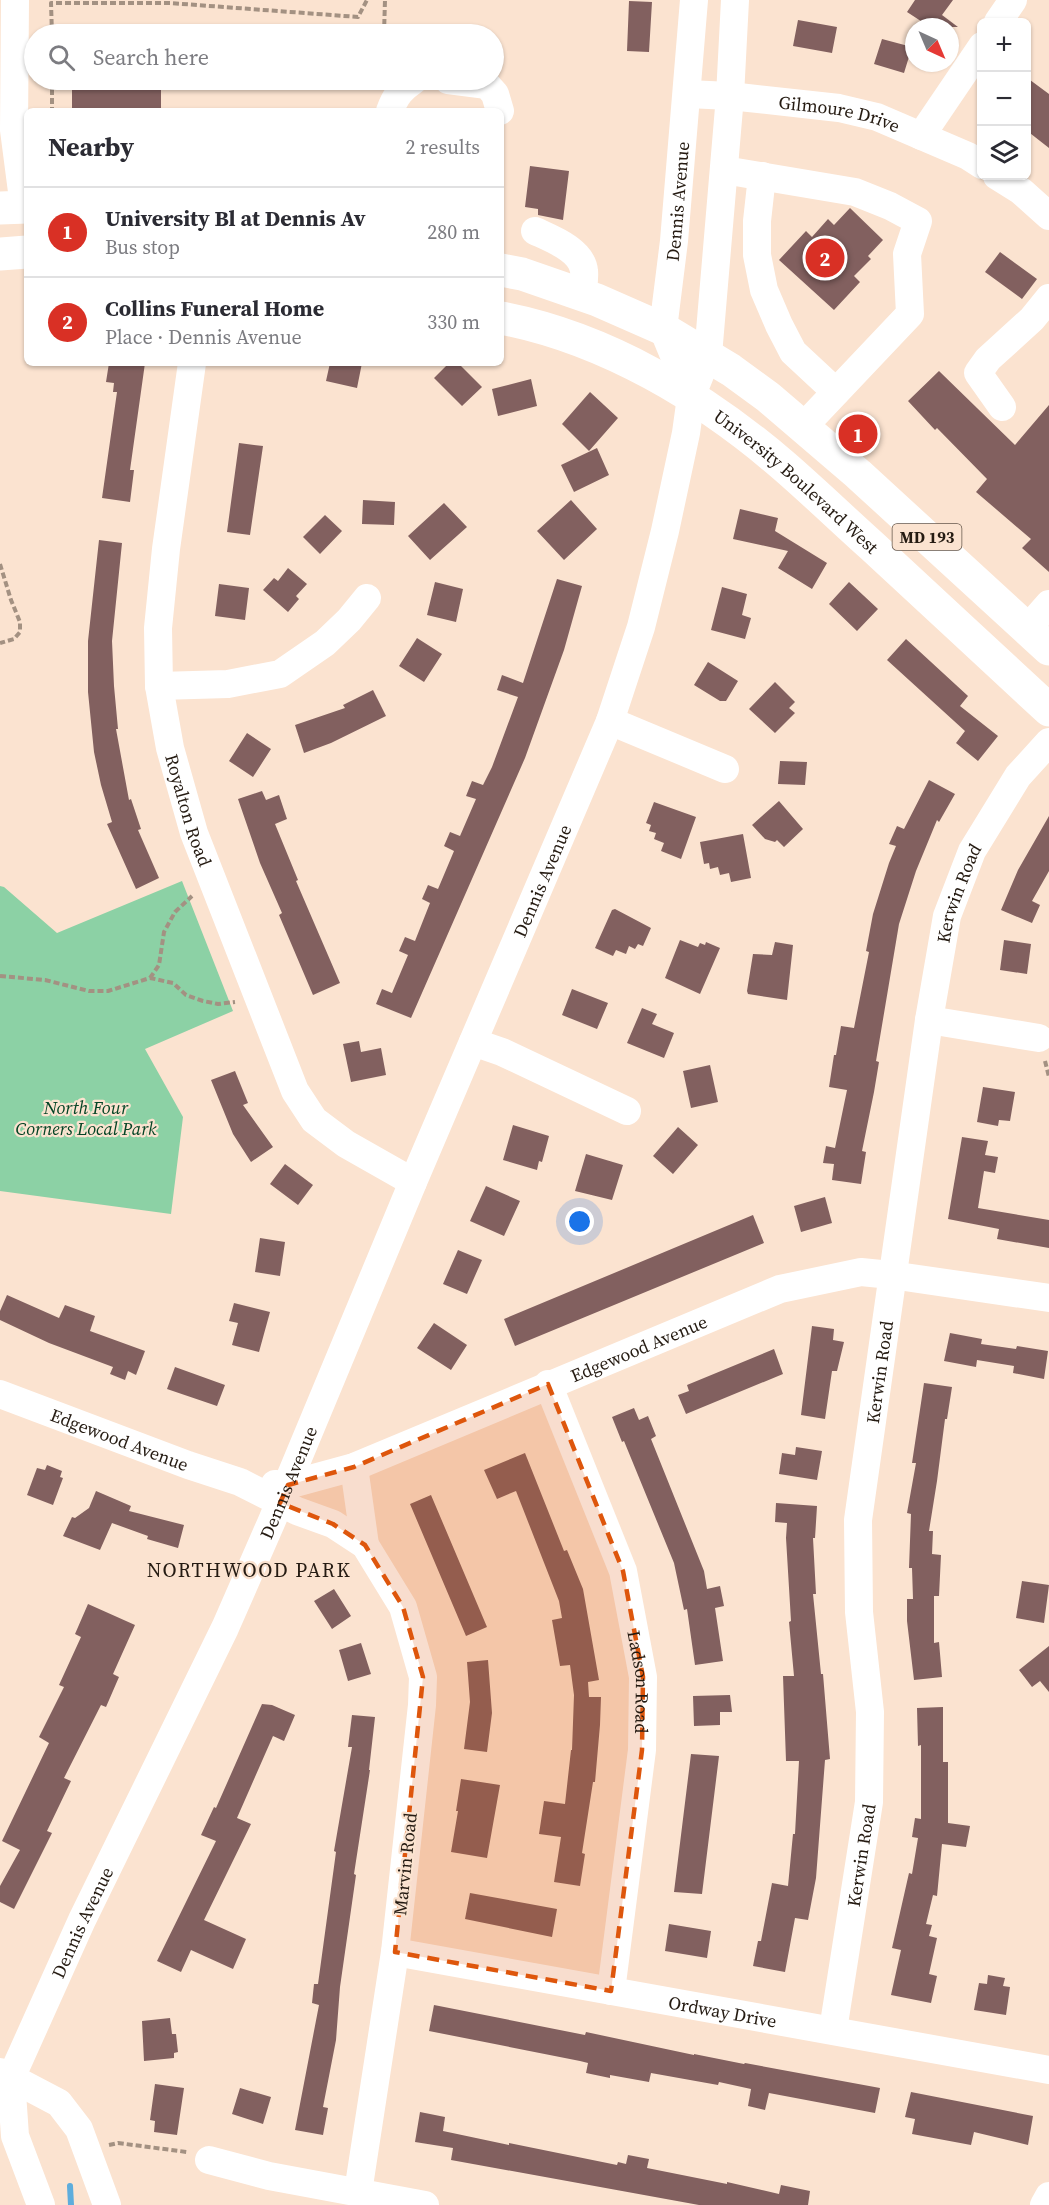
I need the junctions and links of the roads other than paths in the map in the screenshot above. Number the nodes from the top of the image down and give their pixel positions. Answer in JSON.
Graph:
{"nodes":[{"id":1,"x":15,"y":0,"type":"edge"},
{"id":2,"x":694,"y":0,"type":"edge"},
{"id":3,"x":735,"y":0,"type":"edge"},
{"id":4,"x":1013,"y":0,"type":"edge"},
{"id":5,"x":1001,"y":18,"type":"edge"},
{"id":6,"x":977,"y":52,"type":"edge"},
{"id":7,"x":401,"y":90,"type":"edge"},
{"id":8,"x":491,"y":90,"type":"edge"},
{"id":9,"x":688,"y":94,"type":"junction"},
{"id":10,"x":730,"y":96,"type":"junction"},
{"id":11,"x":391,"y":108,"type":"edge"},
{"id":12,"x":500,"y":108,"type":"edge"},
{"id":13,"x":21,"y":130,"type":"edge"},
{"id":14,"x":921,"y":136,"type":"junction"},
{"id":15,"x":977,"y":162,"type":"edge"},
{"id":16,"x":724,"y":170,"type":"junction"},
{"id":17,"x":762,"y":176,"type":"junction"},
{"id":18,"x":1003,"y":180,"type":"edge"},
{"id":19,"x":17,"y":207,"type":"edge"},
{"id":20,"x":1049,"y":216,"type":"edge"},
{"id":21,"x":535,"y":231,"type":"dead end"},
{"id":22,"x":24,"y":252,"type":"edge"},
{"id":23,"x":0,"y":254,"type":"edge"},
{"id":24,"x":504,"y":271,"type":"edge"},
{"id":25,"x":582,"y":295,"type":"junction"},
{"id":26,"x":1049,"y":298,"type":"edge"},
{"id":27,"x":504,"y":319,"type":"edge"},
{"id":28,"x":663,"y":329,"type":"junction"},
{"id":29,"x":708,"y":355,"type":"junction"},
{"id":30,"x":192,"y":366,"type":"edge"},
{"id":31,"x":836,"y":392,"type":"junction"},
{"id":32,"x":691,"y":397,"type":"junction"},
{"id":33,"x":1002,"y":407,"type":"dead end"},
{"id":34,"x":803,"y":427,"type":"junction"},
{"id":35,"x":367,"y":597,"type":"dead end"},
{"id":36,"x":1049,"y":604,"type":"edge"},
{"id":37,"x":1038,"y":639,"type":"edge"},
{"id":38,"x":159,"y":686,"type":"junction"},
{"id":39,"x":1049,"y":710,"type":"edge"},
{"id":40,"x":610,"y":722,"type":"junction"},
{"id":41,"x":1049,"y":742,"type":"edge"},
{"id":42,"x":725,"y":769,"type":"dead end"},
{"id":43,"x":929,"y":1020,"type":"junction"},
{"id":44,"x":1039,"y":1038,"type":"dead end"},
{"id":45,"x":473,"y":1042,"type":"junction"},
{"id":46,"x":627,"y":1111,"type":"dead end"},
{"id":47,"x":413,"y":1182,"type":"junction"},
{"id":48,"x":891,"y":1275,"type":"junction"},
{"id":49,"x":1049,"y":1298,"type":"edge"},
{"id":50,"x":548,"y":1384,"type":"junction"},
{"id":51,"x":0,"y":1394,"type":"edge"},
{"id":52,"x":354,"y":1467,"type":"junction"},
{"id":53,"x":284,"y":1494,"type":"junction"},
{"id":54,"x":365,"y":1545,"type":"junction"},
{"id":55,"x":395,"y":1952,"type":"junction"},
{"id":56,"x":611,"y":1991,"type":"junction"},
{"id":57,"x":833,"y":2030,"type":"junction"},
{"id":58,"x":1049,"y":2070,"type":"edge"},
{"id":59,"x":5,"y":2075,"type":"edge"},
{"id":60,"x":202,"y":2157,"type":"road end"},
{"id":61,"x":357,"y":2193,"type":"junction"},
{"id":62,"x":1049,"y":2196,"type":"edge"},
{"id":63,"x":41,"y":2205,"type":"edge"},
{"id":64,"x":107,"y":2205,"type":"edge"},
{"id":65,"x":425,"y":2205,"type":"edge"},
{"id":66,"x":1044,"y":2205,"type":"edge"}],
"edges":[{"from":1,"to":13,"type":"street"},
{"from":2,"to":9,"type":"street","name":"Dennis Avenue"},
{"from":3,"to":10,"type":"street","name":"Dennis Avenue"},
{"from":4,"to":5,"type":"street"},
{"from":6,"to":14,"type":"street"},
{"from":7,"to":11,"type":"street"},
{"from":8,"to":12,"type":"street"},
{"from":9,"to":10,"type":"street","name":"Gilmoure Drive"},
{"from":9,"to":28,"type":"street","name":"Dennis Avenue"},
{"from":10,"to":14,"type":"street","name":"Gilmoure Drive"},
{"from":10,"to":16,"type":"street","name":"Dennis Avenue"},
{"from":13,"to":19,"type":"street"},
{"from":14,"to":15,"type":"street","name":"Gilmoure Drive"},
{"from":16,"to":17,"type":"street"},
{"from":16,"to":29,"type":"street","name":"Dennis Avenue"},
{"from":17,"to":31,"type":"street"},
{"from":17,"to":31,"type":"street"},
{"from":18,"to":20,"type":"street"},
{"from":21,"to":25,"type":"street"},
{"from":22,"to":23,"type":"main road"},
{"from":24,"to":25,"type":"main road","number":"MD 193"},
{"from":25,"to":28,"type":"main road","number":"MD 193"},
{"from":26,"to":33,"type":"street"},
{"from":27,"to":32,"type":"main road","name":"University Boulevard West","number":"MD 193"},
{"from":28,"to":29,"type":"main road","number":"MD 193"},
{"from":28,"to":32,"type":"street","name":"Dennis Avenue"},
{"from":29,"to":32,"type":"street","name":"Dennis Avenue"},
{"from":29,"to":34,"type":"main road","number":"MD 193"},
{"from":30,"to":38,"type":"street","name":"Royalton Road"},
{"from":31,"to":34,"type":"street"},
{"from":32,"to":39,"type":"main road","name":"University Boulevard West","number":"MD 193"},
{"from":32,"to":40,"type":"street","name":"Dennis Avenue"},
{"from":34,"to":37,"type":"main road","number":"MD 193"},
{"from":35,"to":38,"type":"street"},
{"from":36,"to":37,"type":"street"},
{"from":38,"to":47,"type":"street","name":"Royalton Road"},
{"from":40,"to":42,"type":"street"},
{"from":40,"to":45,"type":"street","name":"Dennis Avenue"},
{"from":41,"to":43,"type":"street","name":"Kerwin Road"},
{"from":43,"to":44,"type":"street"},
{"from":43,"to":48,"type":"street","name":"Kerwin Road"},
{"from":45,"to":46,"type":"street"},
{"from":45,"to":47,"type":"street","name":"Dennis Avenue"},
{"from":47,"to":53,"type":"street","name":"Dennis Avenue"},
{"from":48,"to":49,"type":"street","name":"Edgewood Avenue"},
{"from":48,"to":50,"type":"street","name":"Edgewood Avenue"},
{"from":48,"to":57,"type":"street","name":"Kerwin Road"},
{"from":50,"to":52,"type":"street","name":"Edgewood Avenue"},
{"from":50,"to":56,"type":"street","name":"Ladson Road"},
{"from":51,"to":53,"type":"street","name":"Edgewood Avenue"},
{"from":52,"to":53,"type":"street","name":"Edgewood Avenue"},
{"from":52,"to":54,"type":"street","name":"Marvin Road"},
{"from":53,"to":54,"type":"street","name":"Marvin Road"},
{"from":53,"to":59,"type":"street","name":"Dennis Avenue"},
{"from":54,"to":55,"type":"street","name":"Marvin Road"},
{"from":55,"to":56,"type":"street","name":"Ordway Drive"},
{"from":55,"to":61,"type":"street","name":"Marvin Road"},
{"from":56,"to":57,"type":"street","name":"Ordway Drive"},
{"from":57,"to":58,"type":"street","name":"Ordway Drive"},
{"from":59,"to":63,"type":"street"},
{"from":59,"to":64,"type":"street"},
{"from":60,"to":61,"type":"street"},
{"from":61,"to":65,"type":"street"},
{"from":62,"to":66,"type":"street"}]}
